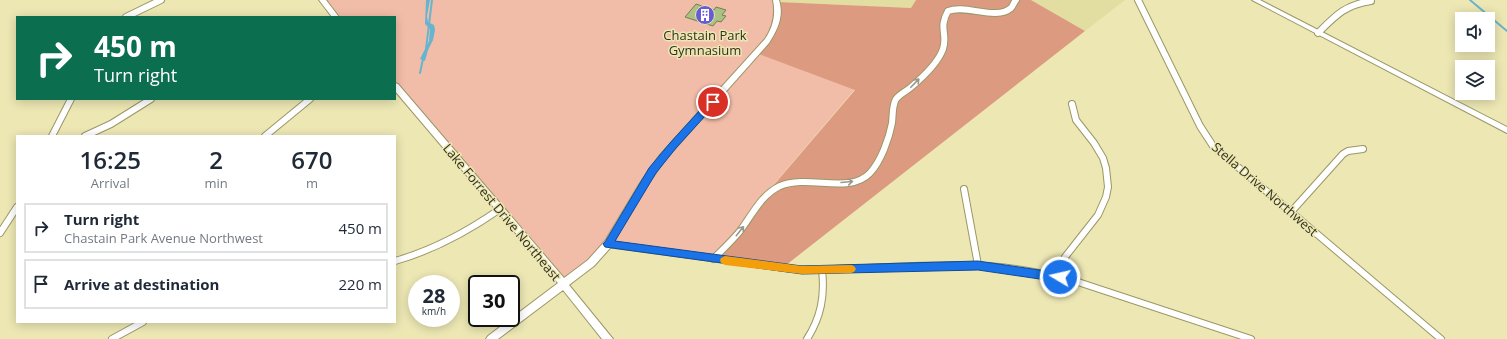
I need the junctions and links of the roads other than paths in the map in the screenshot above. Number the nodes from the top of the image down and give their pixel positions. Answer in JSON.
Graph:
{"nodes":[{"id":1,"x":161,"y":0,"type":"edge"},
{"id":2,"x":322,"y":0,"type":"edge"},
{"id":3,"x":776,"y":0,"type":"edge"},
{"id":4,"x":1016,"y":0,"type":"edge"},
{"id":5,"x":1138,"y":0,"type":"edge"},
{"id":6,"x":1254,"y":0,"type":"edge"},
{"id":7,"x":1371,"y":1,"type":"dead end"},
{"id":8,"x":128,"y":16,"type":"edge"},
{"id":9,"x":335,"y":16,"type":"edge"},
{"id":10,"x":1318,"y":33,"type":"junction"},
{"id":11,"x":396,"y":87,"type":"edge"},
{"id":12,"x":70,"y":100,"type":"edge"},
{"id":13,"x":148,"y":100,"type":"edge"},
{"id":14,"x":309,"y":100,"type":"edge"},
{"id":15,"x":1072,"y":104,"type":"dead end"},
{"id":16,"x":1507,"y":130,"type":"edge"},
{"id":17,"x":53,"y":135,"type":"edge"},
{"id":18,"x":86,"y":135,"type":"edge"},
{"id":19,"x":266,"y":135,"type":"edge"},
{"id":20,"x":1363,"y":149,"type":"dead end"},
{"id":21,"x":964,"y":189,"type":"dead end"},
{"id":22,"x":16,"y":209,"type":"edge"},
{"id":23,"x":500,"y":209,"type":"junction"},
{"id":24,"x":1291,"y":212,"type":"junction"},
{"id":25,"x":0,"y":233,"type":"edge"},
{"id":26,"x":608,"y":244,"type":"junction"},
{"id":27,"x":712,"y":259,"type":"junction"},
{"id":28,"x":396,"y":261,"type":"edge"},
{"id":29,"x":978,"y":266,"type":"junction"},
{"id":30,"x":822,"y":270,"type":"junction"},
{"id":31,"x":1060,"y":277,"type":"junction"},
{"id":32,"x":564,"y":284,"type":"junction"},
{"id":33,"x":141,"y":323,"type":"edge"},
{"id":34,"x":112,"y":339,"type":"edge"},
{"id":35,"x":491,"y":339,"type":"edge"},
{"id":36,"x":608,"y":339,"type":"edge"},
{"id":37,"x":807,"y":339,"type":"edge"},
{"id":38,"x":1251,"y":339,"type":"edge"},
{"id":39,"x":1440,"y":339,"type":"edge"}],
"edges":[{"from":1,"to":8,"type":"street"},
{"from":2,"to":9,"type":"street"},
{"from":3,"to":26,"type":"street"},
{"from":27,"to":4,"type":"street","one_way":true},
{"from":5,"to":24,"type":"street","name":"Stella Drive Northwest"},
{"from":6,"to":10,"type":"street"},
{"from":7,"to":10,"type":"street"},
{"from":10,"to":16,"type":"street"},
{"from":11,"to":23,"type":"street","name":"Lake Forrest Drive Northeast"},
{"from":12,"to":17,"type":"street"},
{"from":13,"to":18,"type":"street"},
{"from":14,"to":19,"type":"street"},
{"from":15,"to":31,"type":"street"},
{"from":20,"to":24,"type":"street"},
{"from":21,"to":29,"type":"street"},
{"from":22,"to":25,"type":"street"},
{"from":23,"to":28,"type":"street"},
{"from":23,"to":32,"type":"street","name":"Lake Forrest Drive Northeast"},
{"from":24,"to":39,"type":"street","name":"Stella Drive Northwest"},
{"from":26,"to":27,"type":"street"},
{"from":26,"to":32,"type":"street"},
{"from":27,"to":30,"type":"street"},
{"from":29,"to":30,"type":"street"},
{"from":29,"to":31,"type":"street"},
{"from":30,"to":37,"type":"street"},
{"from":31,"to":38,"type":"street"},
{"from":32,"to":35,"type":"street"},
{"from":32,"to":36,"type":"street","name":"Lake Forrest Drive Northeast"},
{"from":33,"to":34,"type":"street"}]}
